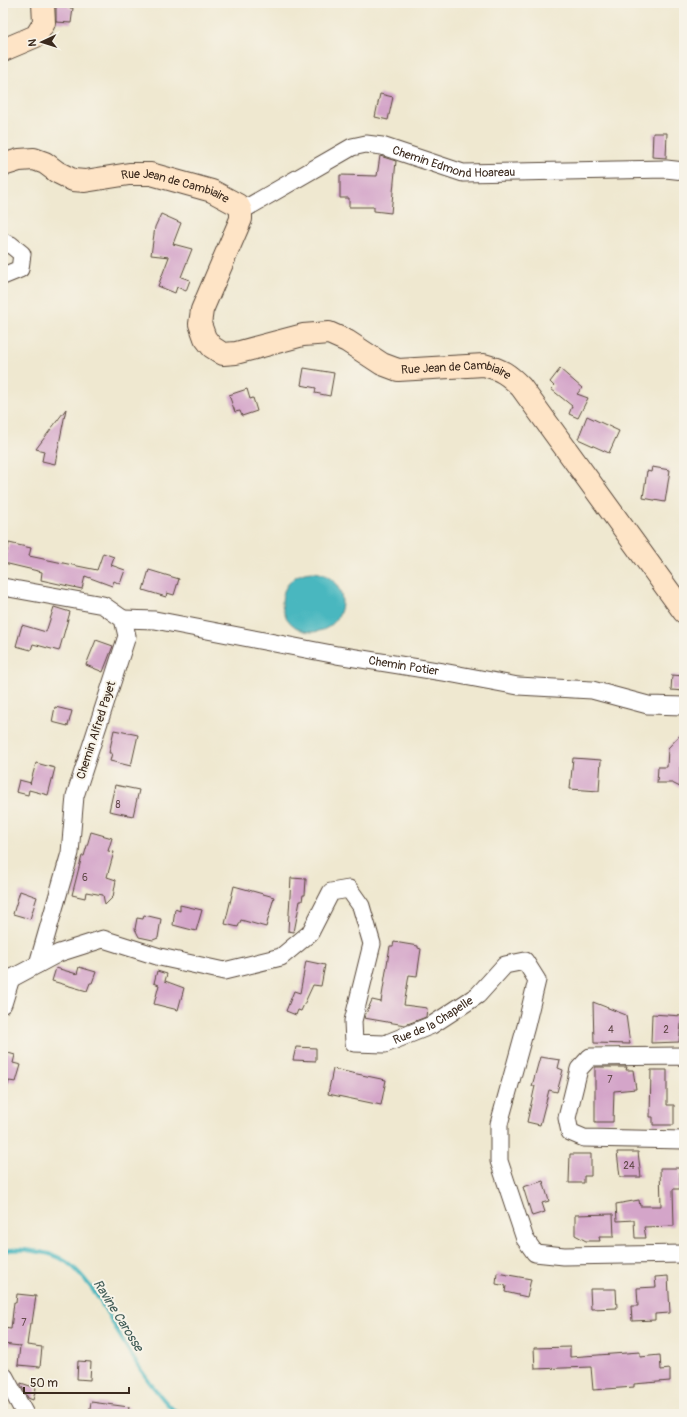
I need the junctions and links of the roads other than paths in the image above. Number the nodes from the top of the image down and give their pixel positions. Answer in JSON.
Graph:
{"nodes":[{"id":1,"x":43,"y":3,"type":"edge"},
{"id":2,"x":3,"y":50,"type":"edge"},
{"id":3,"x":3,"y":165,"type":"edge"},
{"id":4,"x":684,"y":171,"type":"edge"},
{"id":5,"x":241,"y":211,"type":"junction"},
{"id":6,"x":3,"y":242,"type":"edge"},
{"id":7,"x":3,"y":276,"type":"edge"},
{"id":8,"x":3,"y":587,"type":"edge"},
{"id":9,"x":684,"y":612,"type":"edge"},
{"id":10,"x":123,"y":618,"type":"junction"},
{"id":11,"x":684,"y":706,"type":"edge"},
{"id":12,"x":38,"y":964,"type":"junction"},
{"id":13,"x":7,"y":980,"type":"edge"},
{"id":14,"x":3,"y":1004,"type":"edge"},
{"id":15,"x":684,"y":1058,"type":"edge"},
{"id":16,"x":684,"y":1140,"type":"edge"},
{"id":17,"x":684,"y":1254,"type":"edge"},
{"id":18,"x":3,"y":1375,"type":"edge"},
{"id":19,"x":25,"y":1414,"type":"edge"}],
"edges":[{"from":1,"to":2,"type":"main road"},
{"from":3,"to":5,"type":"main road","name":"Rue Jean de Cambiaire"},
{"from":4,"to":5,"type":"street","name":"Chemin Edmond Hoareau"},
{"from":5,"to":9,"type":"main road","name":"Rue Jean de Cambiaire"},
{"from":6,"to":7,"type":"street"},
{"from":8,"to":10,"type":"street"},
{"from":10,"to":11,"type":"street","name":"Chemin Potier"},
{"from":10,"to":12,"type":"street","name":"Chemin Alfred Payet"},
{"from":12,"to":13,"type":"street","name":"Rue de la Chapelle"},
{"from":12,"to":17,"type":"street","name":"Rue de la Chapelle"},
{"from":13,"to":14,"type":"street"},
{"from":15,"to":16,"type":"street"},
{"from":18,"to":19,"type":"street"}]}
